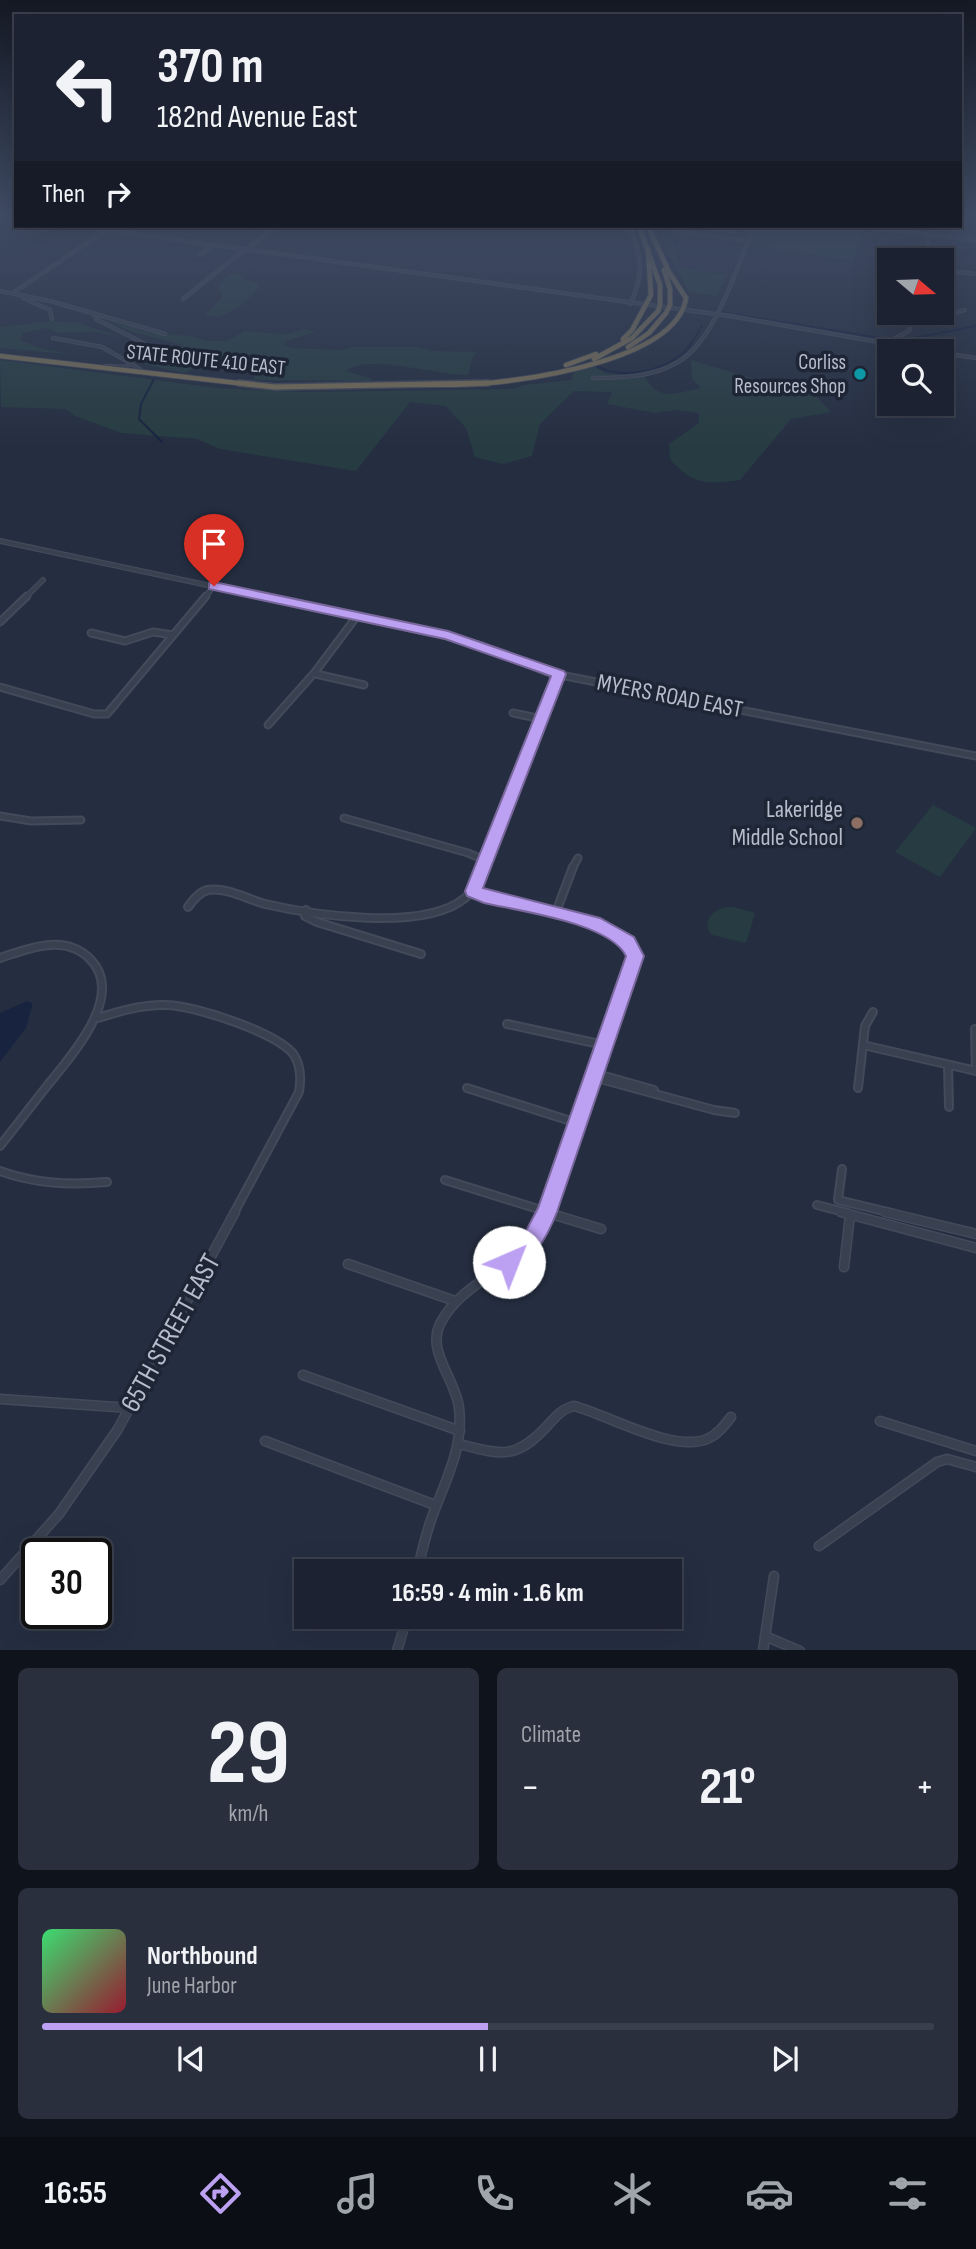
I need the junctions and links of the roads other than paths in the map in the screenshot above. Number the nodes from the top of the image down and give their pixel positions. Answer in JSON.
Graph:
{"nodes":[{"id":1,"x":16,"y":293,"type":"joint"},
{"id":2,"x":191,"y":293,"type":"edge"},
{"id":3,"x":552,"y":293,"type":"edge"},
{"id":4,"x":635,"y":293,"type":"edge"},
{"id":5,"x":651,"y":293,"type":"edge"},
{"id":6,"x":661,"y":293,"type":"edge"},
{"id":7,"x":665,"y":293,"type":"edge"},
{"id":8,"x":683,"y":293,"type":"edge"},
{"id":9,"x":723,"y":293,"type":"edge"},
{"id":10,"x":183,"y":299,"type":"dead end"},
{"id":11,"x":630,"y":304,"type":"junction"},
{"id":12,"x":645,"y":306,"type":"junction"},
{"id":13,"x":664,"y":308,"type":"junction"},
{"id":14,"x":965,"y":310,"type":"dead end"},
{"id":15,"x":684,"y":311,"type":"junction"},
{"id":16,"x":93,"y":313,"type":"junction"},
{"id":17,"x":954,"y":313,"type":"edge"},
{"id":18,"x":714,"y":314,"type":"junction"},
{"id":19,"x":52,"y":319,"type":"dead end"},
{"id":20,"x":910,"y":326,"type":"edge"},
{"id":21,"x":165,"y":334,"type":"dead end"},
{"id":22,"x":53,"y":338,"type":"dead end"},
{"id":23,"x":894,"y":339,"type":"edge"},
{"id":24,"x":877,"y":343,"type":"edge"},
{"id":25,"x":145,"y":344,"type":"dead end"},
{"id":26,"x":0,"y":355,"type":"edge"},
{"id":27,"x":954,"y":355,"type":"edge"},
{"id":28,"x":976,"y":358,"type":"edge"},
{"id":29,"x":132,"y":364,"type":"junction"},
{"id":30,"x":106,"y":366,"type":"junction"},
{"id":31,"x":584,"y":366,"type":"junction"},
{"id":32,"x":141,"y":370,"type":"junction"},
{"id":33,"x":593,"y":378,"type":"dead end"},
{"id":34,"x":438,"y":382,"type":"junction"},
{"id":35,"x":409,"y":384,"type":"junction"},
{"id":36,"x":0,"y":541,"type":"edge"},
{"id":37,"x":43,"y":580,"type":"dead end"},
{"id":38,"x":214,"y":586,"type":"junction"},
{"id":39,"x":356,"y":616,"type":"junction"},
{"id":40,"x":0,"y":622,"type":"edge"},
{"id":41,"x":91,"y":634,"type":"dead end"},
{"id":42,"x":173,"y":635,"type":"junction"},
{"id":43,"x":316,"y":674,"type":"junction"},
{"id":44,"x":559,"y":674,"type":"junction"},
{"id":45,"x":364,"y":685,"type":"dead end"},
{"id":46,"x":0,"y":687,"type":"edge"},
{"id":47,"x":513,"y":713,"type":"dead end"},
{"id":48,"x":542,"y":719,"type":"junction"},
{"id":49,"x":268,"y":725,"type":"dead end"},
{"id":50,"x":976,"y":756,"type":"edge"},
{"id":51,"x":0,"y":816,"type":"edge"},
{"id":52,"x":344,"y":818,"type":"dead end"},
{"id":53,"x":81,"y":820,"type":"dead end"},
{"id":54,"x":578,"y":858,"type":"dead end"},
{"id":55,"x":487,"y":861,"type":"junction"},
{"id":56,"x":473,"y":891,"type":"junction"},
{"id":57,"x":188,"y":907,"type":"dead end"},
{"id":58,"x":306,"y":909,"type":"junction"},
{"id":59,"x":556,"y":912,"type":"junction"},
{"id":60,"x":421,"y":954,"type":"dead end"},
{"id":61,"x":0,"y":958,"type":"edge"},
{"id":62,"x":873,"y":1012,"type":"dead end"},
{"id":63,"x":97,"y":1018,"type":"junction"},
{"id":64,"x":507,"y":1024,"type":"dead end"},
{"id":65,"x":975,"y":1030,"type":"edge"},
{"id":66,"x":604,"y":1045,"type":"junction"},
{"id":67,"x":863,"y":1045,"type":"junction"},
{"id":68,"x":948,"y":1065,"type":"junction"},
{"id":69,"x":976,"y":1071,"type":"edge"},
{"id":70,"x":594,"y":1075,"type":"junction"},
{"id":71,"x":467,"y":1088,"type":"dead end"},
{"id":72,"x":858,"y":1088,"type":"dead end"},
{"id":73,"x":949,"y":1107,"type":"dead end"},
{"id":74,"x":578,"y":1123,"type":"junction"},
{"id":75,"x":0,"y":1146,"type":"edge"},
{"id":76,"x":842,"y":1169,"type":"dead end"},
{"id":77,"x":0,"y":1171,"type":"edge"},
{"id":78,"x":445,"y":1180,"type":"dead end"},
{"id":79,"x":107,"y":1182,"type":"dead end"},
{"id":80,"x":817,"y":1205,"type":"dead end"},
{"id":81,"x":547,"y":1212,"type":"junction"},
{"id":82,"x":850,"y":1215,"type":"junction"},
{"id":83,"x":601,"y":1229,"type":"dead end"},
{"id":84,"x":976,"y":1234,"type":"edge"},
{"id":85,"x":976,"y":1248,"type":"edge"},
{"id":86,"x":348,"y":1264,"type":"dead end"},
{"id":87,"x":844,"y":1267,"type":"dead end"},
{"id":88,"x":456,"y":1301,"type":"junction"},
{"id":89,"x":303,"y":1375,"type":"dead end"},
{"id":90,"x":0,"y":1399,"type":"edge"},
{"id":91,"x":130,"y":1408,"type":"junction"},
{"id":92,"x":731,"y":1417,"type":"dead end"},
{"id":93,"x":880,"y":1421,"type":"dead end"},
{"id":94,"x":460,"y":1432,"type":"junction"},
{"id":95,"x":265,"y":1441,"type":"dead end"},
{"id":96,"x":459,"y":1444,"type":"junction"},
{"id":97,"x":976,"y":1451,"type":"edge"},
{"id":98,"x":976,"y":1467,"type":"edge"},
{"id":99,"x":435,"y":1505,"type":"junction"},
{"id":100,"x":819,"y":1546,"type":"dead end"},
{"id":101,"x":420,"y":1559,"type":"edge"},
{"id":102,"x":774,"y":1577,"type":"dead end"},
{"id":103,"x":0,"y":1580,"type":"edge"},
{"id":104,"x":403,"y":1629,"type":"edge"},
{"id":105,"x":765,"y":1636,"type":"junction"},
{"id":106,"x":397,"y":1650,"type":"edge"},
{"id":107,"x":762,"y":1650,"type":"edge"},
{"id":108,"x":800,"y":1650,"type":"edge"}],
"edges":[{"from":1,"to":16,"type":"street"},
{"from":1,"to":19,"type":"street"},
{"from":2,"to":10,"type":"street"},
{"from":3,"to":11,"type":"street"},
{"from":4,"to":11,"type":"street"},
{"from":5,"to":12,"type":"highway"},
{"from":6,"to":13,"type":"highway"},
{"from":7,"to":13,"type":"highway"},
{"from":8,"to":15,"type":"highway"},
{"from":9,"to":18,"type":"street"},
{"from":11,"to":12,"type":"street"},
{"from":12,"to":13,"type":"street"},
{"from":12,"to":34,"type":"highway"},
{"from":13,"to":15,"type":"street"},
{"from":13,"to":31,"type":"highway"},
{"from":13,"to":34,"type":"highway"},
{"from":14,"to":17,"type":"street"},
{"from":15,"to":18,"type":"street"},
{"from":15,"to":31,"type":"highway"},
{"from":16,"to":21,"type":"street"},
{"from":16,"to":25,"type":"street"},
{"from":18,"to":24,"type":"street"},
{"from":18,"to":33,"type":"street"},
{"from":20,"to":23,"type":"street"},
{"from":22,"to":29,"type":"street"},
{"from":26,"to":30,"type":"highway","name":"STATE ROUTE 410 EAST"},
{"from":26,"to":35,"type":"highway","name":"STATE ROUTE 410 EAST"},
{"from":27,"to":28,"type":"street"},
{"from":29,"to":30,"type":"street"},
{"from":29,"to":32,"type":"street"},
{"from":30,"to":32,"type":"highway","name":"STATE ROUTE 410 EAST"},
{"from":31,"to":35,"type":"highway"},
{"from":32,"to":35,"type":"highway","name":"STATE ROUTE 410 EAST"},
{"from":34,"to":35,"type":"highway"},
{"from":36,"to":38,"type":"street","name":"MYERS ROAD EAST"},
{"from":37,"to":40,"type":"street"},
{"from":38,"to":39,"type":"street","name":"MYERS ROAD EAST"},
{"from":38,"to":42,"type":"street"},
{"from":39,"to":43,"type":"street"},
{"from":39,"to":44,"type":"street","name":"MYERS ROAD EAST"},
{"from":41,"to":42,"type":"street"},
{"from":42,"to":46,"type":"street"},
{"from":43,"to":45,"type":"street"},
{"from":43,"to":49,"type":"street"},
{"from":44,"to":48,"type":"street"},
{"from":44,"to":50,"type":"street","name":"MYERS ROAD EAST"},
{"from":47,"to":48,"type":"street"},
{"from":48,"to":55,"type":"street"},
{"from":51,"to":53,"type":"street"},
{"from":52,"to":55,"type":"street"},
{"from":54,"to":59,"type":"street"},
{"from":55,"to":56,"type":"street"},
{"from":56,"to":58,"type":"street"},
{"from":56,"to":59,"type":"street"},
{"from":57,"to":58,"type":"street"},
{"from":58,"to":60,"type":"street"},
{"from":59,"to":66,"type":"street"},
{"from":61,"to":63,"type":"street"},
{"from":62,"to":67,"type":"street"},
{"from":63,"to":75,"type":"street"},
{"from":63,"to":91,"type":"street","name":"65TH STREET EAST"},
{"from":64,"to":66,"type":"street"},
{"from":65,"to":69,"type":"street"},
{"from":66,"to":70,"type":"street"},
{"from":67,"to":68,"type":"street"},
{"from":67,"to":72,"type":"street"},
{"from":68,"to":69,"type":"street"},
{"from":68,"to":73,"type":"street"},
{"from":70,"to":70,"type":"street"},
{"from":70,"to":74,"type":"street"},
{"from":71,"to":74,"type":"street"},
{"from":74,"to":81,"type":"street"},
{"from":76,"to":84,"type":"street"},
{"from":77,"to":79,"type":"street"},
{"from":78,"to":81,"type":"street"},
{"from":80,"to":82,"type":"street"},
{"from":81,"to":83,"type":"street"},
{"from":81,"to":88,"type":"street"},
{"from":82,"to":85,"type":"street"},
{"from":82,"to":87,"type":"street"},
{"from":86,"to":88,"type":"street"},
{"from":88,"to":94,"type":"street"},
{"from":89,"to":94,"type":"street"},
{"from":90,"to":91,"type":"street"},
{"from":91,"to":103,"type":"street","name":"65TH STREET EAST"},
{"from":92,"to":96,"type":"street"},
{"from":93,"to":97,"type":"street"},
{"from":94,"to":96,"type":"street"},
{"from":95,"to":99,"type":"street"},
{"from":96,"to":99,"type":"street"},
{"from":98,"to":100,"type":"street"},
{"from":99,"to":101,"type":"street"},
{"from":102,"to":105,"type":"street"},
{"from":104,"to":106,"type":"street"},
{"from":105,"to":107,"type":"street"},
{"from":105,"to":108,"type":"street"}]}
